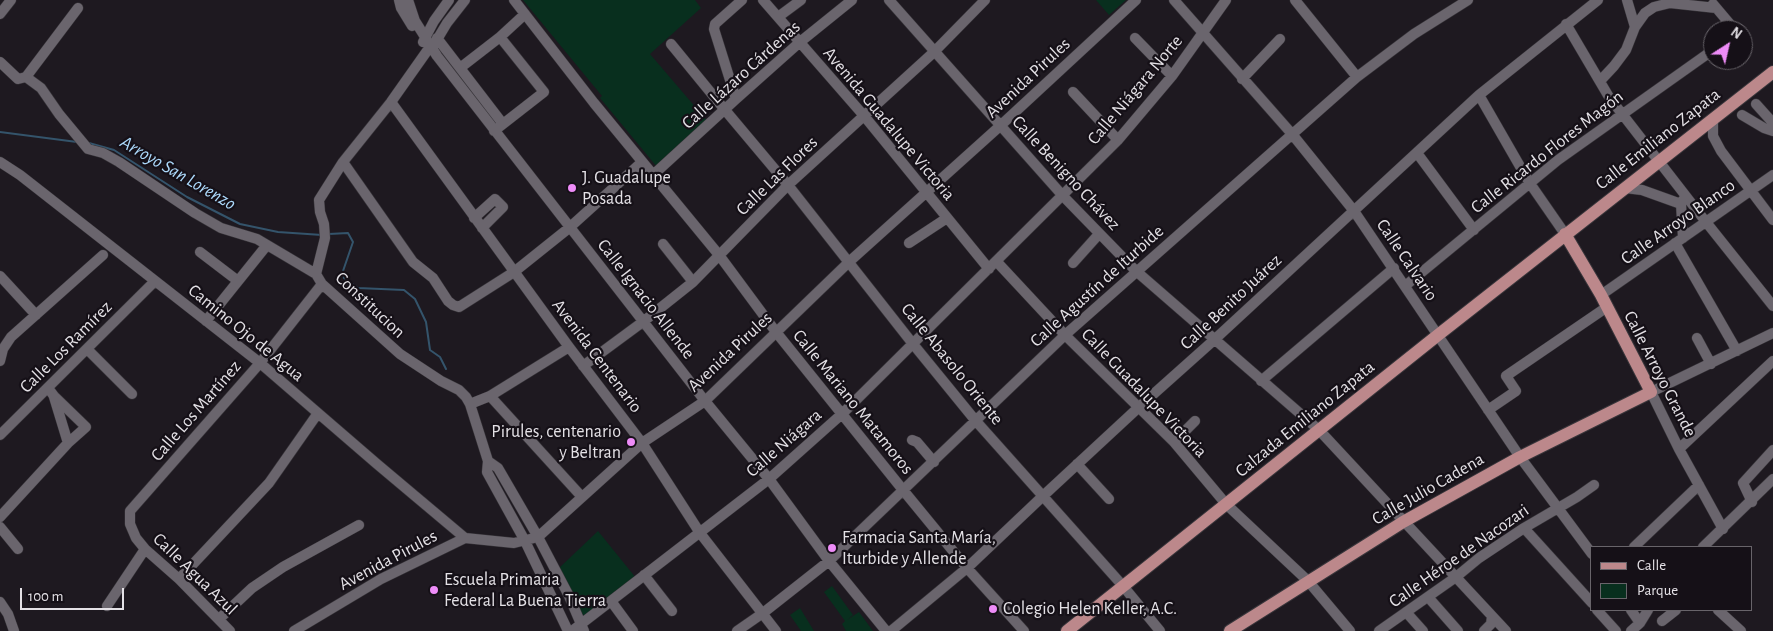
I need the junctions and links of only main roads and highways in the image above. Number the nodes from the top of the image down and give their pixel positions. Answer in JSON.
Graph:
{"nodes":[{"id":1,"x":1773,"y":72,"type":"edge"},
{"id":2,"x":1565,"y":234,"type":"junction"},
{"id":3,"x":1651,"y":392,"type":"joint"},
{"id":4,"x":1067,"y":631,"type":"edge"},
{"id":5,"x":1230,"y":631,"type":"edge"}],
"edges":[{"from":1,"to":2,"type":"main road","name":"Calle Emiliano Zapata"},
{"from":2,"to":3,"type":"main road","name":"Calle Arroyo Grande"},
{"from":2,"to":4,"type":"main road","name":"Calzada Emiliano Zapata"},
{"from":3,"to":5,"type":"main road","name":"Calle Julio Cadena"}]}
